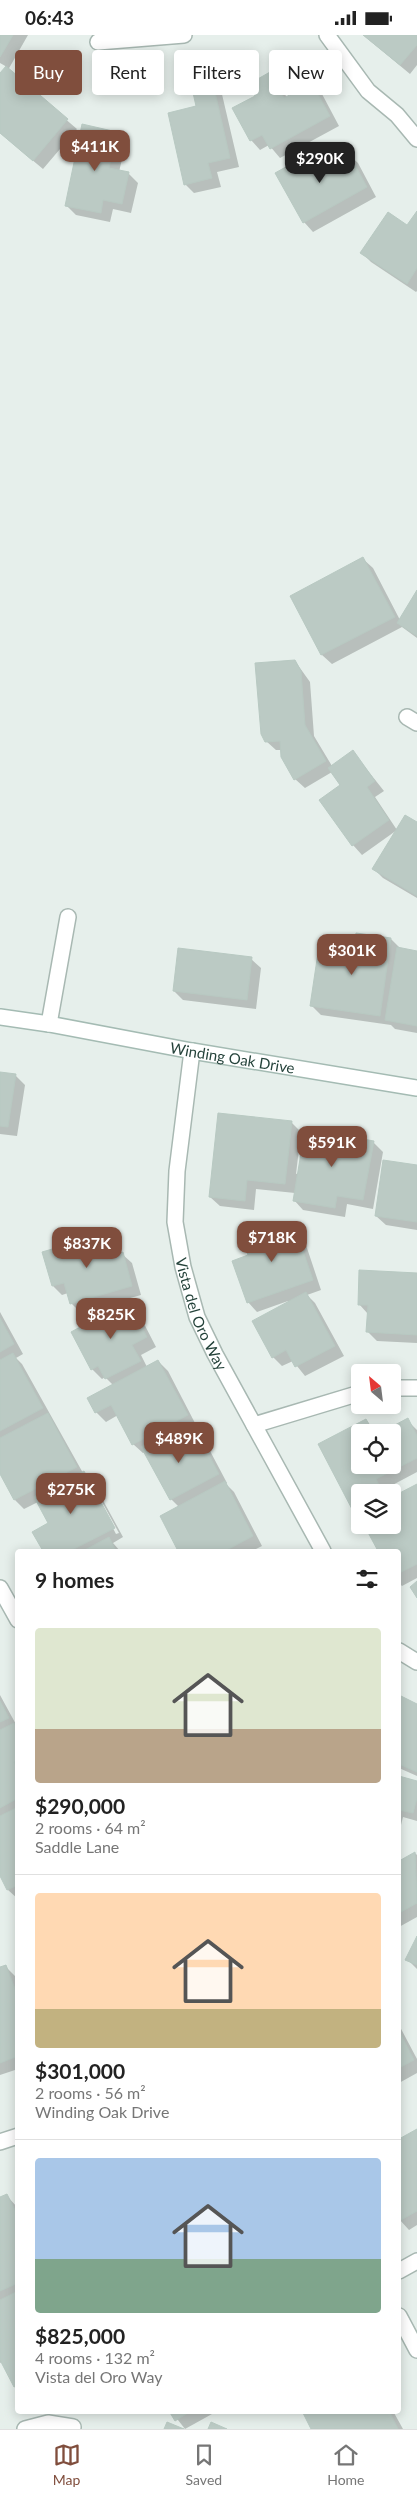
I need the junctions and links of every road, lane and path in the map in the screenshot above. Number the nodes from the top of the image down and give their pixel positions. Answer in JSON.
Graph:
{"nodes":[{"id":1,"x":184,"y":35,"type":"edge"},
{"id":2,"x":327,"y":35,"type":"edge"},
{"id":3,"x":98,"y":42,"type":"dead end"},
{"id":4,"x":417,"y":139,"type":"edge"},
{"id":5,"x":68,"y":917,"type":"dead end"},
{"id":6,"x":0,"y":1017,"type":"edge"},
{"id":7,"x":49,"y":1024,"type":"junction"},
{"id":8,"x":192,"y":1051,"type":"junction"},
{"id":9,"x":417,"y":1088,"type":"edge"},
{"id":10,"x":401,"y":1388,"type":"edge"},
{"id":11,"x":417,"y":1388,"type":"edge"},
{"id":12,"x":351,"y":1396,"type":"edge"},
{"id":13,"x":254,"y":1425,"type":"junction"},
{"id":14,"x":322,"y":1549,"type":"edge"},
{"id":15,"x":0,"y":1588,"type":"edge"},
{"id":16,"x":15,"y":1615,"type":"edge"},
{"id":17,"x":401,"y":1652,"type":"edge"},
{"id":18,"x":417,"y":1662,"type":"edge"},
{"id":19,"x":15,"y":2137,"type":"edge"},
{"id":20,"x":0,"y":2142,"type":"edge"},
{"id":21,"x":417,"y":2261,"type":"edge"},
{"id":22,"x":401,"y":2270,"type":"edge"},
{"id":23,"x":401,"y":2320,"type":"edge"},
{"id":24,"x":417,"y":2350,"type":"edge"},
{"id":25,"x":73,"y":2427,"type":"dead end"},
{"id":26,"x":25,"y":2429,"type":"edge"}],
"edges":[{"from":1,"to":3,"type":"street"},
{"from":2,"to":4,"type":"street"},
{"from":5,"to":7,"type":"street"},
{"from":6,"to":7,"type":"street","name":"Winding Oak Drive"},
{"from":7,"to":8,"type":"street","name":"Winding Oak Drive"},
{"from":8,"to":9,"type":"street","name":"Winding Oak Drive"},
{"from":8,"to":13,"type":"street","name":"Vista del Oro Way"},
{"from":10,"to":11,"type":"street"},
{"from":12,"to":13,"type":"street"},
{"from":13,"to":14,"type":"street","name":"Vista del Oro Way"},
{"from":15,"to":16,"type":"street"},
{"from":17,"to":18,"type":"street"},
{"from":19,"to":20,"type":"street"},
{"from":21,"to":22,"type":"street"},
{"from":23,"to":24,"type":"street"},
{"from":25,"to":26,"type":"street"}]}
